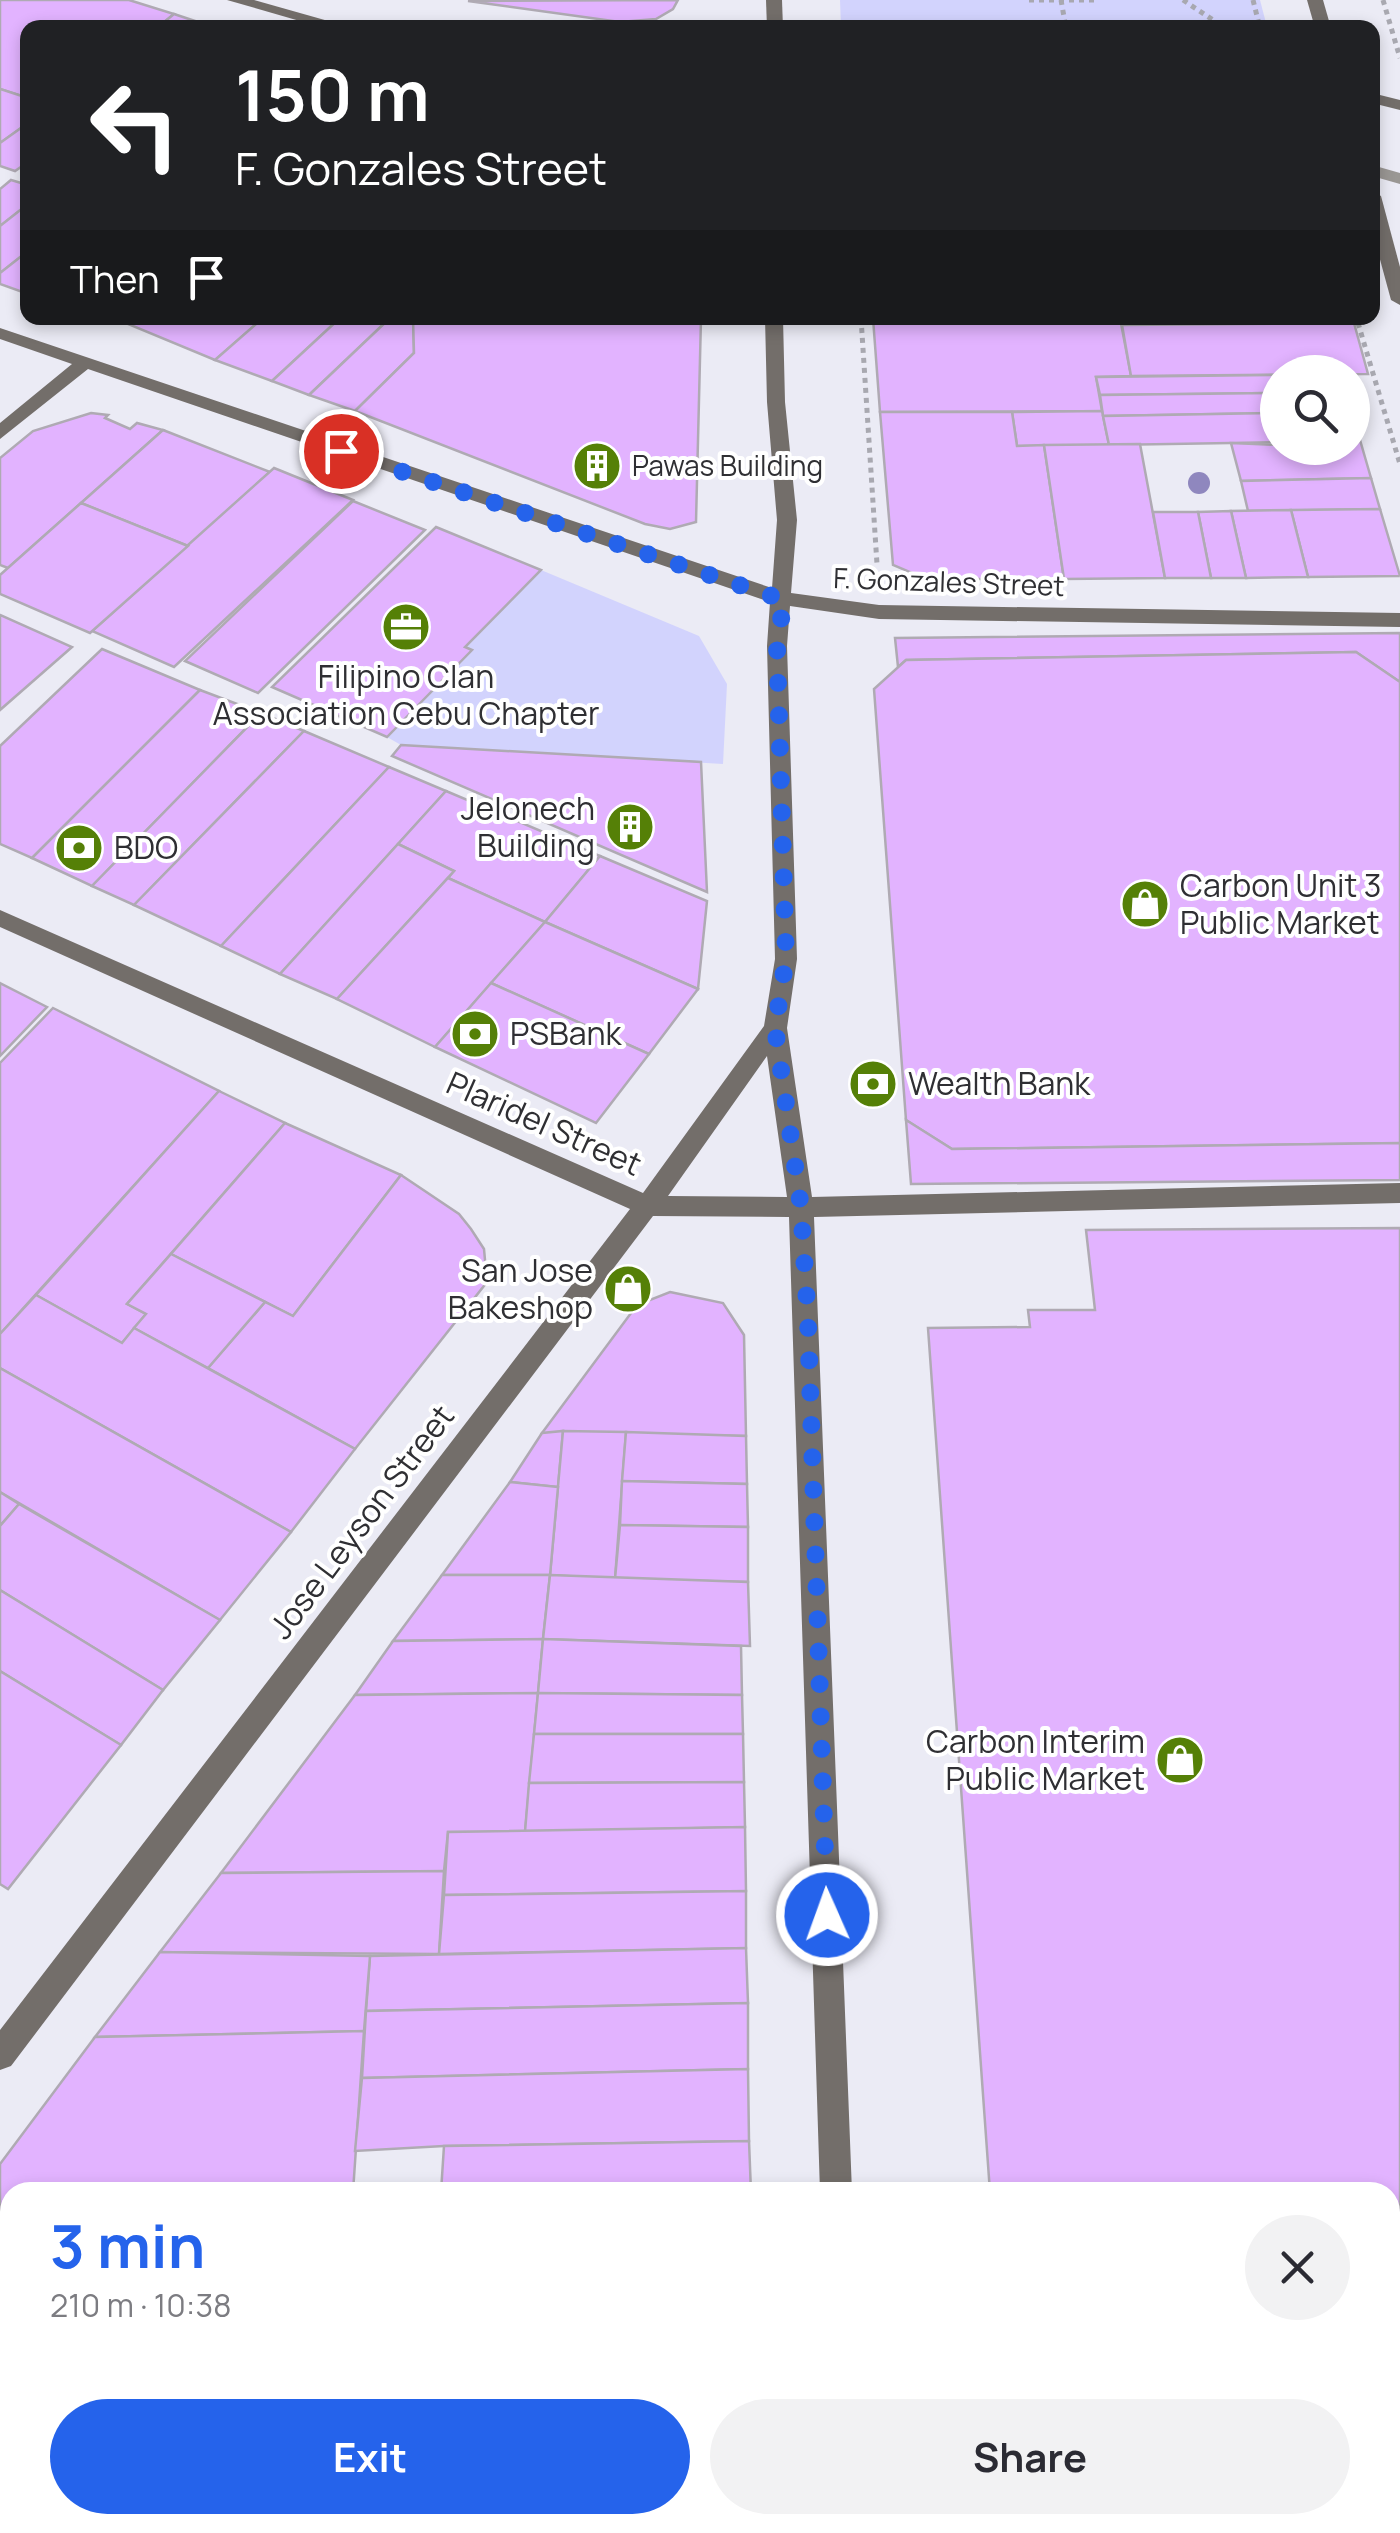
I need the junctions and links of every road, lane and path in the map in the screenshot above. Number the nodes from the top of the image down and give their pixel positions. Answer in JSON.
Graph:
{"nodes":[{"id":1,"x":235,"y":0,"type":"edge"},
{"id":2,"x":1029,"y":0,"type":"edge"},
{"id":3,"x":1095,"y":0,"type":"edge"},
{"id":4,"x":1183,"y":0,"type":"edge"},
{"id":5,"x":1384,"y":0,"type":"edge"},
{"id":6,"x":1061,"y":1,"type":"edge"},
{"id":7,"x":314,"y":20,"type":"edge"},
{"id":8,"x":1213,"y":20,"type":"edge"},
{"id":9,"x":1400,"y":59,"type":"edge"},
{"id":10,"x":1380,"y":226,"type":"edge"},
{"id":11,"x":1400,"y":300,"type":"edge"},
{"id":12,"x":774,"y":325,"type":"edge"},
{"id":13,"x":861,"y":325,"type":"edge"},
{"id":14,"x":1358,"y":325,"type":"edge"},
{"id":15,"x":0,"y":333,"type":"edge"},
{"id":16,"x":83,"y":364,"type":"junction"},
{"id":17,"x":0,"y":433,"type":"edge"},
{"id":18,"x":1400,"y":464,"type":"edge"},
{"id":19,"x":877,"y":572,"type":"dead end"},
{"id":20,"x":784,"y":600,"type":"junction"},
{"id":21,"x":1400,"y":620,"type":"edge"},
{"id":22,"x":0,"y":918,"type":"edge"},
{"id":23,"x":775,"y":1028,"type":"junction"},
{"id":24,"x":1400,"y":1193,"type":"edge"},
{"id":25,"x":647,"y":1206,"type":"junction"},
{"id":26,"x":801,"y":1207,"type":"junction"},
{"id":27,"x":0,"y":2056,"type":"edge"},
{"id":28,"x":836,"y":2182,"type":"edge"}],
"edges":[{"from":1,"to":7,"type":"street"},
{"from":2,"to":6,"type":"path"},
{"from":3,"to":6,"type":"path"},
{"from":4,"to":8,"type":"path"},
{"from":5,"to":9,"type":"path"},
{"from":10,"to":11,"type":"street"},
{"from":12,"to":20,"type":"street"},
{"from":13,"to":19,"type":"path"},
{"from":14,"to":18,"type":"path"},
{"from":15,"to":16,"type":"street","name":"F. Gonzales Street"},
{"from":16,"to":17,"type":"street"},
{"from":16,"to":20,"type":"street","name":"F. Gonzales Street"},
{"from":20,"to":21,"type":"street","name":"F. Gonzales Street"},
{"from":20,"to":23,"type":"street"},
{"from":22,"to":25,"type":"street","name":"Plaridel Street"},
{"from":23,"to":25,"type":"street","name":"Jose Leyson Street"},
{"from":23,"to":26,"type":"street"},
{"from":24,"to":26,"type":"street","name":"Plaridel Street"},
{"from":25,"to":26,"type":"street","name":"Plaridel Street"},
{"from":25,"to":27,"type":"street","name":"Jose Leyson Street"},
{"from":26,"to":28,"type":"street"}]}
